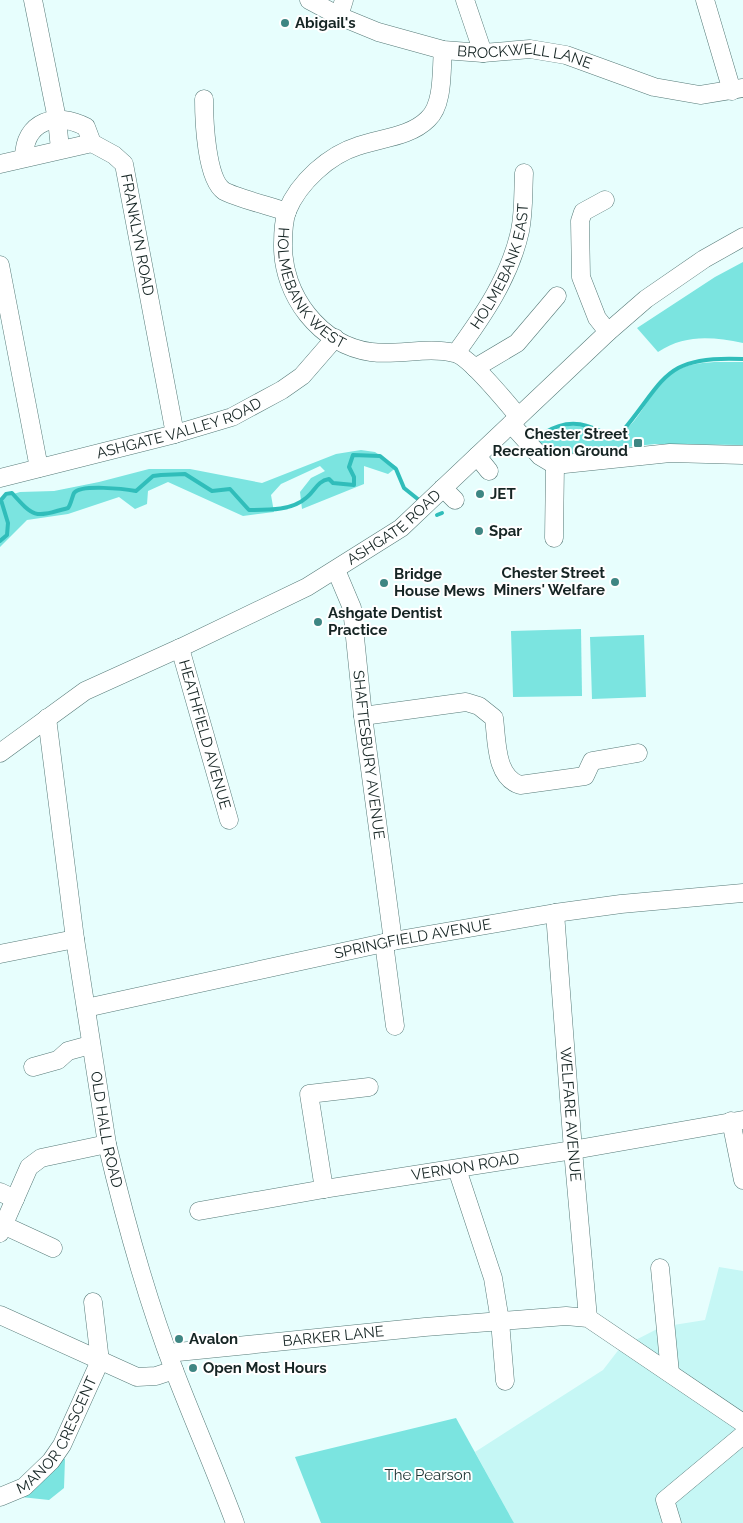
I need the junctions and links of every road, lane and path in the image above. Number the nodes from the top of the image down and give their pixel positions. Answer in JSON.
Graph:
{"nodes":[{"id":1,"x":33,"y":0,"type":"edge"},
{"id":2,"x":309,"y":0,"type":"edge"},
{"id":3,"x":465,"y":0,"type":"edge"},
{"id":4,"x":705,"y":0,"type":"edge"},
{"id":5,"x":342,"y":8,"type":"edge"},
{"id":6,"x":443,"y":50,"type":"junction"},
{"id":7,"x":483,"y":53,"type":"junction"},
{"id":8,"x":737,"y":89,"type":"edge"},
{"id":9,"x":204,"y":99,"type":"dead end"},
{"id":10,"x":57,"y":119,"type":"junction"},
{"id":11,"x":92,"y":143,"type":"junction"},
{"id":12,"x":60,"y":149,"type":"junction"},
{"id":13,"x":24,"y":158,"type":"junction"},
{"id":14,"x":0,"y":164,"type":"edge"},
{"id":15,"x":524,"y":173,"type":"dead end"},
{"id":16,"x":604,"y":200,"type":"dead end"},
{"id":17,"x":287,"y":212,"type":"junction"},
{"id":18,"x":743,"y":237,"type":"edge"},
{"id":19,"x":0,"y":265,"type":"edge"},
{"id":20,"x":557,"y":296,"type":"dead end"},
{"id":21,"x":608,"y":332,"type":"junction"},
{"id":22,"x":335,"y":338,"type":"junction"},
{"id":23,"x":456,"y":353,"type":"junction"},
{"id":24,"x":474,"y":368,"type":"junction"},
{"id":25,"x":515,"y":420,"type":"junction"},
{"id":26,"x":176,"y":434,"type":"junction"},
{"id":27,"x":743,"y":455,"type":"edge"},
{"id":28,"x":477,"y":456,"type":"junction"},
{"id":29,"x":543,"y":463,"type":"junction"},
{"id":30,"x":39,"y":468,"type":"junction"},
{"id":31,"x":489,"y":471,"type":"dead end"},
{"id":32,"x":0,"y":478,"type":"edge"},
{"id":33,"x":554,"y":538,"type":"dead end"},
{"id":34,"x":336,"y":570,"type":"junction"},
{"id":35,"x":180,"y":648,"type":"junction"},
{"id":36,"x":363,"y":716,"type":"junction"},
{"id":37,"x":47,"y":718,"type":"junction"},
{"id":38,"x":0,"y":753,"type":"edge"},
{"id":39,"x":638,"y":753,"type":"dead end"},
{"id":40,"x":229,"y":820,"type":"dead end"},
{"id":41,"x":743,"y":892,"type":"edge"},
{"id":42,"x":555,"y":913,"type":"junction"},
{"id":43,"x":75,"y":939,"type":"junction"},
{"id":44,"x":388,"y":942,"type":"junction"},
{"id":45,"x":0,"y":954,"type":"edge"},
{"id":46,"x":86,"y":1008,"type":"junction"},
{"id":47,"x":394,"y":1026,"type":"dead end"},
{"id":48,"x":90,"y":1045,"type":"junction"},
{"id":49,"x":33,"y":1067,"type":"dead end"},
{"id":50,"x":369,"y":1087,"type":"dead end"},
{"id":51,"x":737,"y":1120,"type":"edge"},
{"id":52,"x":107,"y":1144,"type":"junction"},
{"id":53,"x":572,"y":1150,"type":"junction"},
{"id":54,"x":457,"y":1169,"type":"junction"},
{"id":55,"x":743,"y":1180,"type":"edge"},
{"id":56,"x":324,"y":1188,"type":"junction"},
{"id":57,"x":7,"y":1196,"type":"edge"},
{"id":58,"x":199,"y":1211,"type":"dead end"},
{"id":59,"x":2,"y":1229,"type":"edge"},
{"id":60,"x":53,"y":1248,"type":"dead end"},
{"id":61,"x":660,"y":1268,"type":"dead end"},
{"id":62,"x":93,"y":1302,"type":"dead end"},
{"id":63,"x":0,"y":1315,"type":"edge"},
{"id":64,"x":588,"y":1318,"type":"junction"},
{"id":65,"x":500,"y":1321,"type":"junction"},
{"id":66,"x":168,"y":1353,"type":"junction"},
{"id":67,"x":100,"y":1361,"type":"junction"},
{"id":68,"x":174,"y":1370,"type":"junction"},
{"id":69,"x":670,"y":1373,"type":"junction"},
{"id":70,"x":505,"y":1381,"type":"dead end"},
{"id":71,"x":743,"y":1423,"type":"edge"},
{"id":72,"x":743,"y":1435,"type":"edge"},
{"id":73,"x":0,"y":1497,"type":"edge"},
{"id":74,"x":235,"y":1523,"type":"edge"},
{"id":75,"x":672,"y":1523,"type":"edge"}],
"edges":[{"from":1,"to":10,"type":"street"},
{"from":2,"to":5,"type":"street","name":"BROCKWELL LANE"},
{"from":3,"to":7,"type":"street"},
{"from":4,"to":8,"type":"street"},
{"from":5,"to":6,"type":"street","name":"BROCKWELL LANE"},
{"from":6,"to":7,"type":"street","name":"BROCKWELL LANE"},
{"from":6,"to":17,"type":"street","name":"HOLMEBANK WEST"},
{"from":7,"to":8,"type":"street","name":"BROCKWELL LANE"},
{"from":9,"to":17,"type":"street"},
{"from":10,"to":11,"type":"street"},
{"from":10,"to":12,"type":"street"},
{"from":10,"to":13,"type":"street"},
{"from":11,"to":12,"type":"street"},
{"from":11,"to":26,"type":"street","name":"FRANKLYN ROAD"},
{"from":12,"to":13,"type":"street"},
{"from":13,"to":14,"type":"street"},
{"from":15,"to":23,"type":"street","name":"HOLMEBANK EAST"},
{"from":16,"to":21,"type":"street"},
{"from":17,"to":22,"type":"street","name":"HOLMEBANK WEST"},
{"from":18,"to":21,"type":"street","name":"ASHGATE ROAD"},
{"from":19,"to":30,"type":"street"},
{"from":20,"to":24,"type":"street"},
{"from":21,"to":25,"type":"street","name":"ASHGATE ROAD"},
{"from":22,"to":23,"type":"street","name":"HOLMEBANK WEST"},
{"from":22,"to":26,"type":"street","name":"ASHGATE VALLEY ROAD"},
{"from":23,"to":24,"type":"street"},
{"from":24,"to":25,"type":"street"},
{"from":25,"to":28,"type":"street","name":"ASHGATE ROAD"},
{"from":25,"to":29,"type":"street"},
{"from":26,"to":30,"type":"street","name":"ASHGATE VALLEY ROAD"},
{"from":27,"to":29,"type":"street"},
{"from":28,"to":31,"type":"street"},
{"from":28,"to":34,"type":"street","name":"ASHGATE ROAD"},
{"from":29,"to":33,"type":"street"},
{"from":30,"to":32,"type":"street","name":"ASHGATE VALLEY ROAD"},
{"from":34,"to":35,"type":"street","name":"ASHGATE ROAD"},
{"from":34,"to":36,"type":"street","name":"SHAFTESBURY AVENUE"},
{"from":35,"to":37,"type":"street","name":"ASHGATE ROAD"},
{"from":35,"to":40,"type":"street","name":"HEATHFIELD AVENUE"},
{"from":36,"to":39,"type":"street"},
{"from":36,"to":44,"type":"street","name":"SHAFTESBURY AVENUE"},
{"from":37,"to":38,"type":"street","name":"ASHGATE ROAD"},
{"from":37,"to":43,"type":"street","name":"OLD HALL ROAD"},
{"from":41,"to":42,"type":"street","name":"SPRINGFIELD AVENUE"},
{"from":42,"to":44,"type":"street","name":"SPRINGFIELD AVENUE"},
{"from":42,"to":53,"type":"street","name":"WELFARE AVENUE"},
{"from":43,"to":45,"type":"street"},
{"from":43,"to":46,"type":"street","name":"OLD HALL ROAD"},
{"from":44,"to":46,"type":"street","name":"SPRINGFIELD AVENUE"},
{"from":44,"to":47,"type":"street","name":"SHAFTESBURY AVENUE"},
{"from":46,"to":48,"type":"street","name":"OLD HALL ROAD"},
{"from":48,"to":49,"type":"street"},
{"from":48,"to":52,"type":"street","name":"OLD HALL ROAD"},
{"from":50,"to":56,"type":"street"},
{"from":51,"to":53,"type":"street","name":"VERNON ROAD"},
{"from":51,"to":55,"type":"street","name":"VERNON ROAD"},
{"from":52,"to":57,"type":"street"},
{"from":52,"to":66,"type":"street","name":"OLD HALL ROAD"},
{"from":53,"to":54,"type":"street","name":"VERNON ROAD"},
{"from":53,"to":64,"type":"street","name":"WELFARE AVENUE"},
{"from":54,"to":56,"type":"street","name":"VERNON ROAD"},
{"from":54,"to":65,"type":"street"},
{"from":56,"to":58,"type":"street","name":"VERNON ROAD"},
{"from":57,"to":59,"type":"street"},
{"from":59,"to":60,"type":"street"},
{"from":61,"to":69,"type":"street"},
{"from":62,"to":67,"type":"street"},
{"from":63,"to":67,"type":"street"},
{"from":64,"to":65,"type":"street","name":"BARKER LANE"},
{"from":64,"to":69,"type":"street","name":"BARKER LANE"},
{"from":65,"to":66,"type":"street","name":"BARKER LANE"},
{"from":65,"to":70,"type":"street"},
{"from":66,"to":68,"type":"street","name":"OLD HALL ROAD"},
{"from":67,"to":68,"type":"street"},
{"from":67,"to":73,"type":"street","name":"MANOR CRESCENT"},
{"from":68,"to":74,"type":"street","name":"OLD HALL ROAD"},
{"from":69,"to":71,"type":"street","name":"BARKER LANE"},
{"from":72,"to":75,"type":"street"}]}
